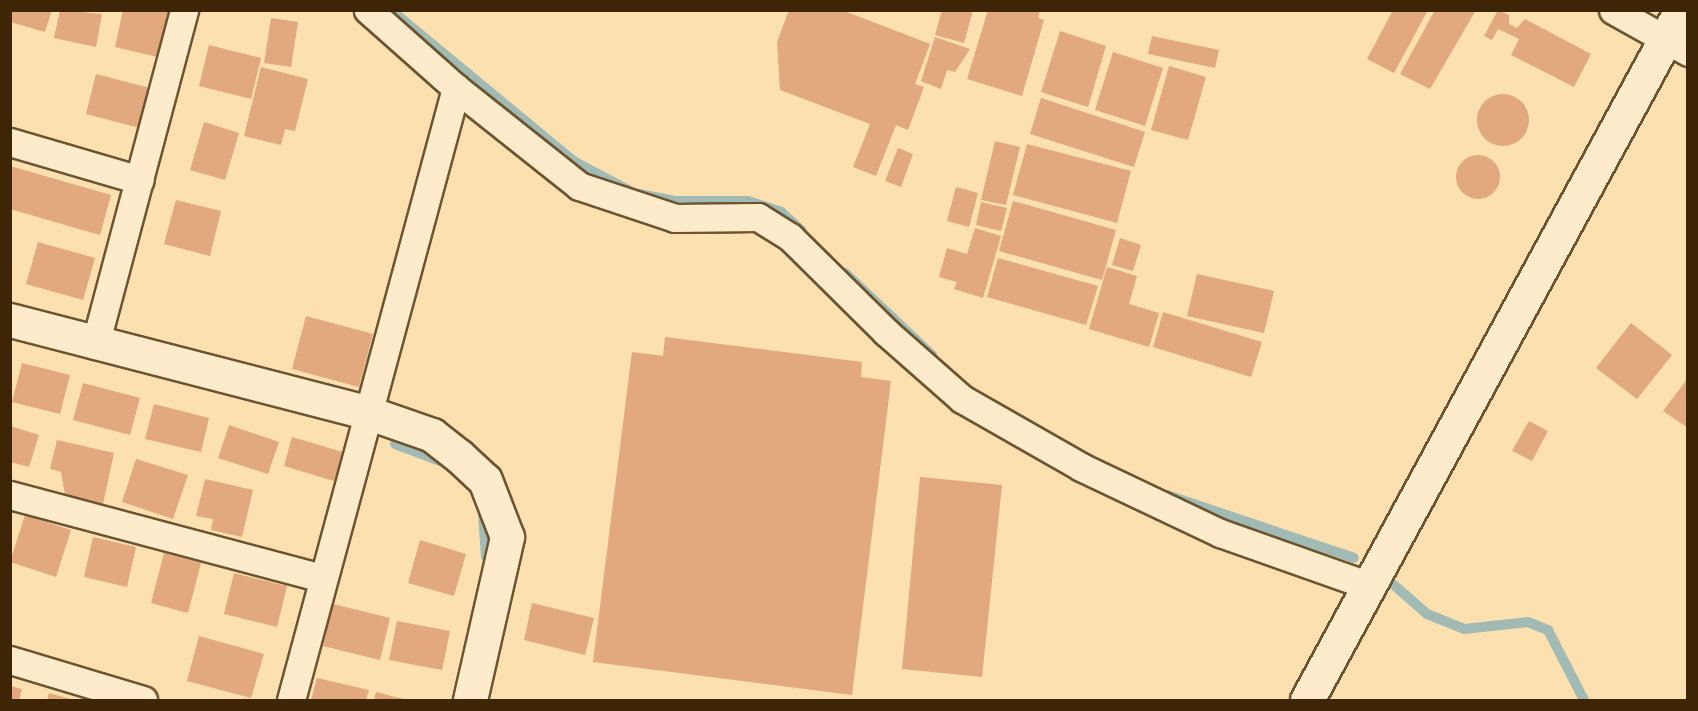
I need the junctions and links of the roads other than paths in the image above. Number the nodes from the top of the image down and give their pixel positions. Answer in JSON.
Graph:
{"nodes":[{"id":1,"x":184,"y":10,"type":"edge"},
{"id":2,"x":368,"y":10,"type":"edge"},
{"id":3,"x":1612,"y":10,"type":"edge"},
{"id":4,"x":1681,"y":10,"type":"edge"},
{"id":5,"x":1676,"y":45,"type":"edge"},
{"id":6,"x":456,"y":88,"type":"junction"},
{"id":7,"x":10,"y":142,"type":"edge"},
{"id":8,"x":140,"y":180,"type":"junction"},
{"id":9,"x":10,"y":320,"type":"edge"},
{"id":10,"x":95,"y":345,"type":"junction"},
{"id":11,"x":369,"y":413,"type":"junction"},
{"id":12,"x":10,"y":495,"type":"edge"},
{"id":13,"x":322,"y":578,"type":"junction"},
{"id":14,"x":1367,"y":585,"type":"junction"},
{"id":15,"x":10,"y":660,"type":"edge"},
{"id":16,"x":143,"y":700,"type":"edge"},
{"id":17,"x":291,"y":700,"type":"edge"},
{"id":18,"x":470,"y":700,"type":"edge"},
{"id":19,"x":1306,"y":700,"type":"edge"}],
"edges":[{"from":1,"to":8,"type":"street"},
{"from":2,"to":6,"type":"street"},
{"from":3,"to":5,"type":"street"},
{"from":4,"to":5,"type":"street"},
{"from":5,"to":14,"type":"street"},
{"from":6,"to":11,"type":"street"},
{"from":6,"to":14,"type":"street"},
{"from":7,"to":8,"type":"street"},
{"from":8,"to":10,"type":"street"},
{"from":9,"to":10,"type":"street"},
{"from":10,"to":11,"type":"street"},
{"from":11,"to":13,"type":"street"},
{"from":11,"to":18,"type":"street"},
{"from":12,"to":13,"type":"street"},
{"from":13,"to":17,"type":"street"},
{"from":14,"to":19,"type":"street"},
{"from":15,"to":16,"type":"street"}]}
